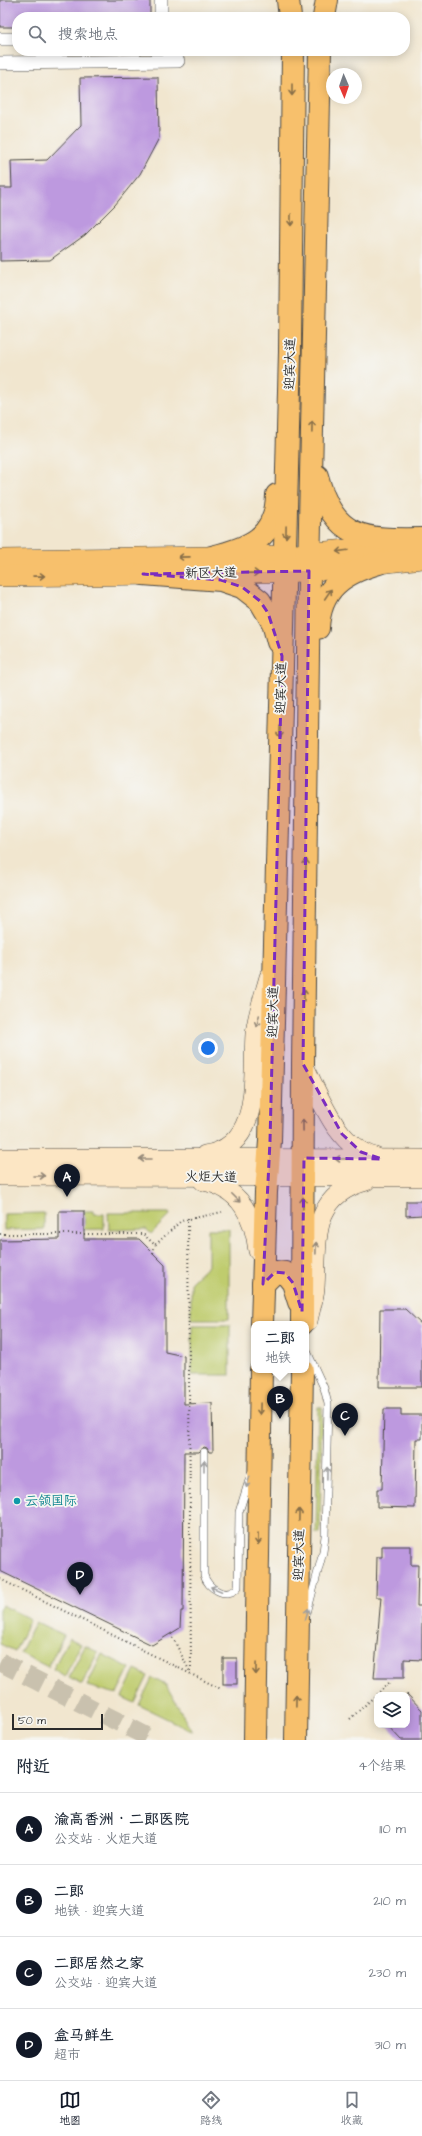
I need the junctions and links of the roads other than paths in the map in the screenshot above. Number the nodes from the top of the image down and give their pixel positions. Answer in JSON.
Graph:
{"nodes":[{"id":1,"x":161,"y":0,"type":"edge"},
{"id":2,"x":288,"y":0,"type":"edge"},
{"id":3,"x":294,"y":0,"type":"edge"},
{"id":4,"x":321,"y":0,"type":"edge"},
{"id":5,"x":327,"y":0,"type":"edge"},
{"id":6,"x":161,"y":12,"type":"edge"},
{"id":7,"x":291,"y":12,"type":"edge"},
{"id":8,"x":293,"y":12,"type":"edge"},
{"id":9,"x":322,"y":12,"type":"edge"},
{"id":10,"x":323,"y":12,"type":"edge"},
{"id":11,"x":0,"y":39,"type":"edge"},
{"id":12,"x":12,"y":39,"type":"edge"},
{"id":13,"x":293,"y":56,"type":"edge"},
{"id":14,"x":320,"y":56,"type":"edge"},
{"id":15,"x":178,"y":61,"type":"dead end"},
{"id":16,"x":0,"y":63,"type":"edge"},
{"id":17,"x":290,"y":351,"type":"junction"},
{"id":18,"x":311,"y":456,"type":"junction"},
{"id":19,"x":422,"y":540,"type":"edge"},
{"id":20,"x":212,"y":557,"type":"junction"},
{"id":21,"x":422,"y":558,"type":"edge"},
{"id":22,"x":0,"y":560,"type":"edge"},
{"id":23,"x":379,"y":562,"type":"junction"},
{"id":24,"x":310,"y":563,"type":"junction"},
{"id":25,"x":286,"y":564,"type":"junction"},
{"id":26,"x":142,"y":574,"type":"junction"},
{"id":27,"x":0,"y":576,"type":"edge"},
{"id":28,"x":282,"y":656,"type":"junction"},
{"id":29,"x":308,"y":686,"type":"junction"},
{"id":30,"x":274,"y":956,"type":"junction"},
{"id":31,"x":303,"y":1064,"type":"junction"},
{"id":32,"x":0,"y":1158,"type":"edge"},
{"id":33,"x":184,"y":1159,"type":"junction"},
{"id":34,"x":382,"y":1159,"type":"junction"},
{"id":35,"x":422,"y":1159,"type":"edge"},
{"id":36,"x":268,"y":1168,"type":"junction"},
{"id":37,"x":304,"y":1168,"type":"junction"},
{"id":38,"x":0,"y":1176,"type":"edge"},
{"id":39,"x":174,"y":1176,"type":"junction"},
{"id":40,"x":422,"y":1177,"type":"edge"},
{"id":41,"x":380,"y":1178,"type":"junction"},
{"id":42,"x":263,"y":1284,"type":"junction"},
{"id":43,"x":262,"y":1321,"type":"edge"},
{"id":44,"x":304,"y":1321,"type":"edge"},
{"id":45,"x":309,"y":1356,"type":"edge"},
{"id":46,"x":261,"y":1373,"type":"edge"},
{"id":47,"x":302,"y":1373,"type":"edge"},
{"id":48,"x":260,"y":1445,"type":"junction"},
{"id":49,"x":204,"y":1452,"type":"dead end"},
{"id":50,"x":297,"y":1652,"type":"junction"},
{"id":51,"x":297,"y":1737,"type":"edge"},
{"id":52,"x":255,"y":1740,"type":"edge"}],
"edges":[{"from":1,"to":6,"type":"street"},
{"from":2,"to":7,"type":"highway"},
{"from":3,"to":8,"type":"highway"},
{"from":4,"to":9,"type":"highway"},
{"from":5,"to":10,"type":"highway"},
{"from":11,"to":12,"type":"street"},
{"from":13,"to":17,"type":"highway","name":"迎宾大道","one_way":true},
{"from":18,"to":14,"type":"highway","name":"迎宾大道","one_way":true},
{"from":15,"to":16,"type":"street"},
{"from":17,"to":20,"type":"highway"},
{"from":17,"to":25,"type":"highway","name":"迎宾大道","one_way":true},
{"from":18,"to":19,"type":"highway"},
{"from":18,"to":24,"type":"highway","name":"迎宾大道"},
{"from":19,"to":24,"type":"main road","name":"新区大道","one_way":true},
{"from":20,"to":22,"type":"main road","name":"新区大道","one_way":true},
{"from":20,"to":25,"type":"main road","name":"新区大道"},
{"from":21,"to":23,"type":"main road","name":"新区大道"},
{"from":23,"to":24,"type":"main road","name":"新区大道"},
{"from":29,"to":23,"type":"highway","one_way":true},
{"from":24,"to":25,"type":"main road","name":"新区大道"},
{"from":24,"to":29,"type":"highway","name":"迎宾大道"},
{"from":26,"to":25,"type":"main road","name":"新区大道","one_way":true},
{"from":25,"to":28,"type":"highway","name":"迎宾大道"},
{"from":27,"to":26,"type":"main road","name":"新区大道","one_way":true},
{"from":26,"to":28,"type":"highway"},
{"from":28,"to":30,"type":"highway","name":"迎宾大道","one_way":true},
{"from":31,"to":29,"type":"highway","name":"迎宾大道","one_way":true},
{"from":30,"to":31,"type":"highway"},
{"from":30,"to":33,"type":"main road","one_way":true},
{"from":30,"to":36,"type":"highway","name":"迎宾大道"},
{"from":31,"to":34,"type":"main road"},
{"from":37,"to":31,"type":"highway","name":"迎宾大道","one_way":true},
{"from":33,"to":32,"type":"main road","name":"火炬大道","one_way":true},
{"from":33,"to":36,"type":"main road","name":"火炬大道"},
{"from":34,"to":35,"type":"main road","name":"火炬大道"},
{"from":34,"to":37,"type":"main road","name":"火炬大道","one_way":true},
{"from":36,"to":37,"type":"main road","name":"火炬大道"},
{"from":36,"to":39,"type":"main road","name":"火炬大道"},
{"from":36,"to":42,"type":"highway","name":"迎宾大道"},
{"from":37,"to":41,"type":"main road","name":"火炬大道"},
{"from":44,"to":37,"type":"highway","name":"迎宾大道","one_way":true},
{"from":38,"to":39,"type":"main road","name":"火炬大道","one_way":true},
{"from":39,"to":42,"type":"main road","one_way":true},
{"from":40,"to":41,"type":"main road","name":"火炬大道"},
{"from":44,"to":41,"type":"main road","one_way":true},
{"from":42,"to":43,"type":"highway","name":"迎宾大道"},
{"from":42,"to":44,"type":"highway"},
{"from":50,"to":45,"type":"lane","one_way":true},
{"from":46,"to":48,"type":"highway","one_way":true},
{"from":50,"to":47,"type":"highway","name":"迎宾大道","one_way":true},
{"from":48,"to":49,"type":"lane","one_way":true},
{"from":48,"to":52,"type":"highway","one_way":true},
{"from":51,"to":50,"type":"highway","name":"迎宾大道","one_way":true}]}
